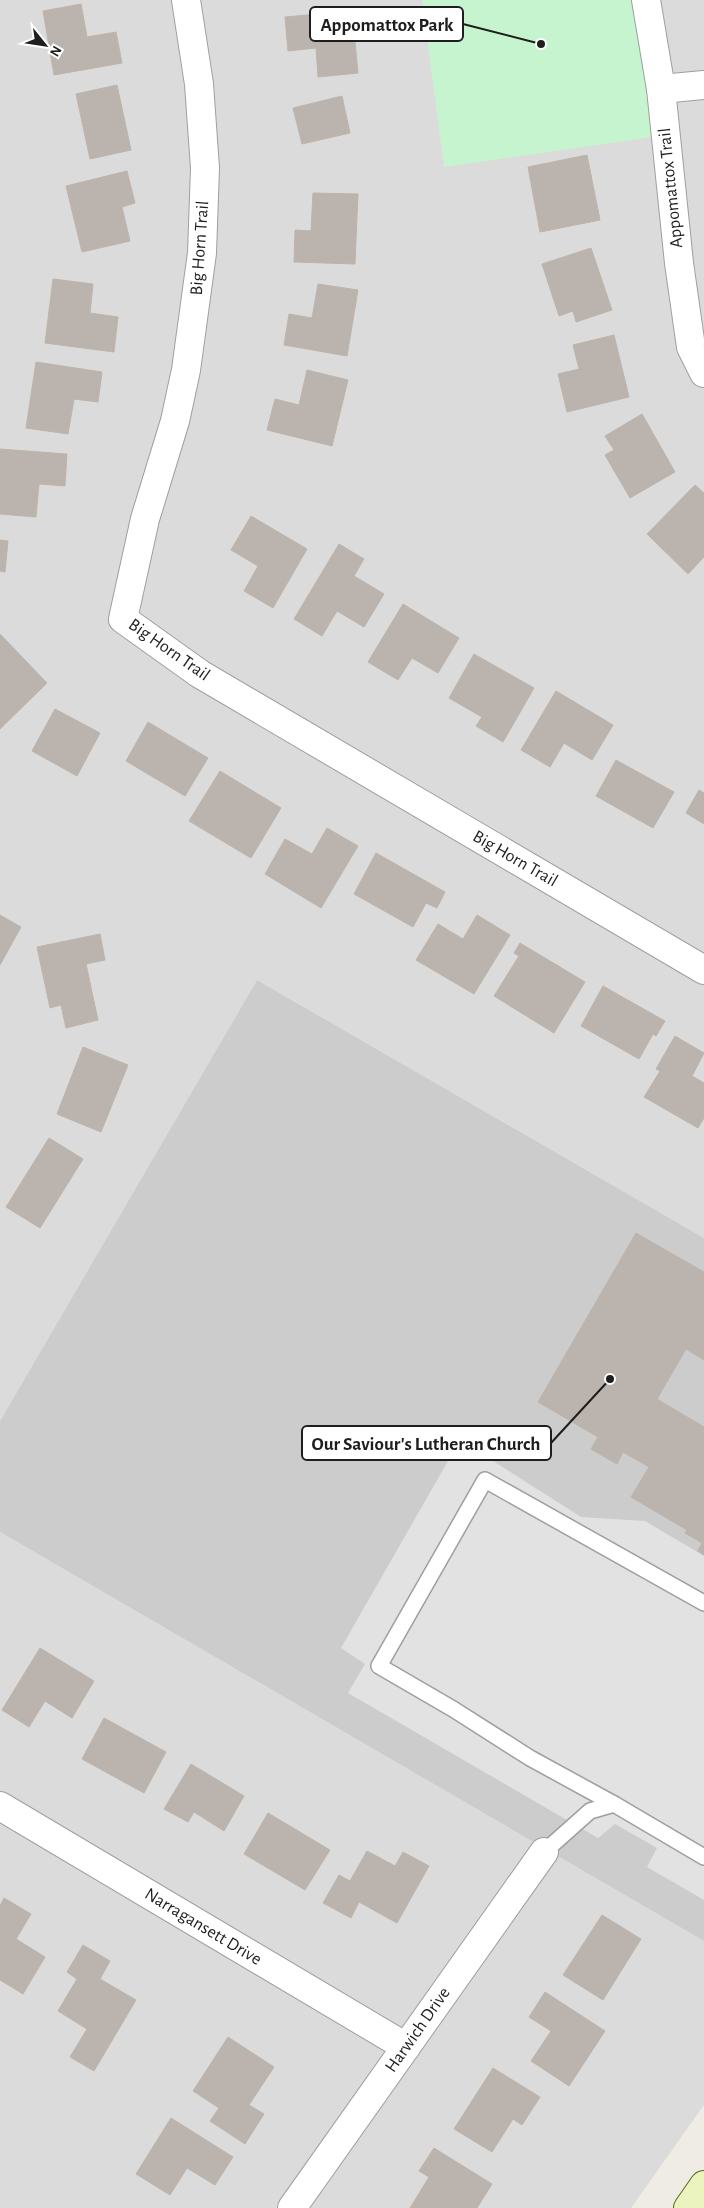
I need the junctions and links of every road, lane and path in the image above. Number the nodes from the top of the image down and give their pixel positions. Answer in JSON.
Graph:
{"nodes":[{"id":1,"x":186,"y":0,"type":"edge"},
{"id":2,"x":646,"y":0,"type":"edge"},
{"id":3,"x":704,"y":85,"type":"edge"},
{"id":4,"x":661,"y":89,"type":"junction"},
{"id":5,"x":704,"y":373,"type":"edge"},
{"id":6,"x":704,"y":970,"type":"edge"},
{"id":7,"x":704,"y":1603,"type":"edge"},
{"id":8,"x":614,"y":1804,"type":"junction"},
{"id":9,"x":0,"y":1806,"type":"edge"},
{"id":10,"x":544,"y":1852,"type":"joint"},
{"id":11,"x":704,"y":1857,"type":"edge"},
{"id":12,"x":406,"y":2047,"type":"junction"},
{"id":13,"x":704,"y":2185,"type":"edge"},
{"id":14,"x":292,"y":2208,"type":"edge"},
{"id":15,"x":688,"y":2208,"type":"edge"}],
"edges":[{"from":1,"to":6,"type":"street","name":"Big Horn Trail"},
{"from":2,"to":4,"type":"street","name":"Appomattox Trail"},
{"from":3,"to":4,"type":"street"},
{"from":4,"to":5,"type":"street","name":"Appomattox Trail"},
{"from":7,"to":8,"type":"lane"},
{"from":8,"to":10,"type":"lane"},
{"from":8,"to":11,"type":"lane"},
{"from":9,"to":12,"type":"street","name":"Narragansett Drive"},
{"from":10,"to":12,"type":"street","name":"Harwich Drive"},
{"from":12,"to":14,"type":"street","name":"Harwich Drive"},
{"from":13,"to":15,"type":"main road"}]}
